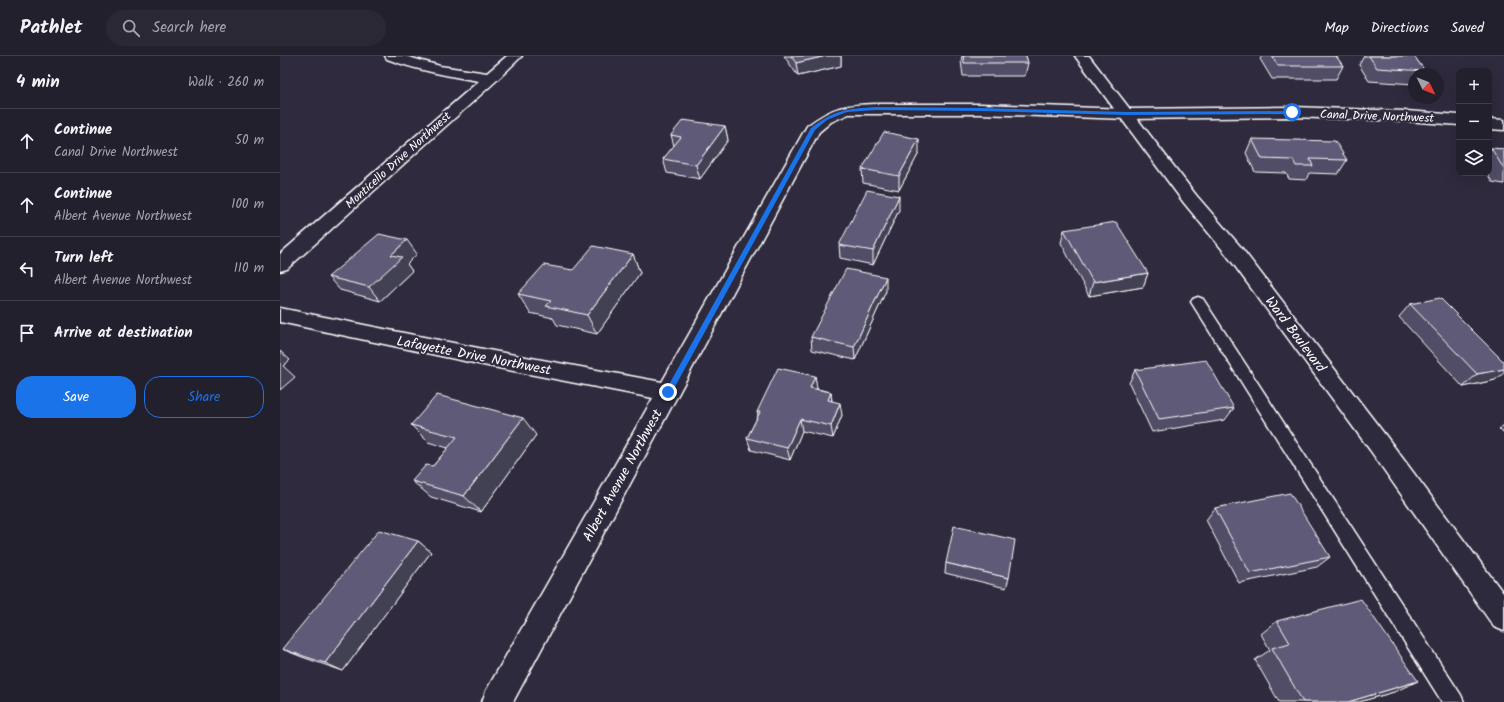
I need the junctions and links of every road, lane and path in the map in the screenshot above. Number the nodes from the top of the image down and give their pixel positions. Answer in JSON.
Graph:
{"nodes":[{"id":1,"x":392,"y":56,"type":"edge"},
{"id":2,"x":515,"y":56,"type":"edge"},
{"id":3,"x":1082,"y":56,"type":"edge"},
{"id":4,"x":490,"y":78,"type":"junction"},
{"id":5,"x":1127,"y":114,"type":"junction"},
{"id":6,"x":1456,"y":120,"type":"edge"},
{"id":7,"x":1492,"y":124,"type":"edge"},
{"id":8,"x":1504,"y":125,"type":"edge"},
{"id":9,"x":280,"y":264,"type":"edge"},
{"id":10,"x":1198,"y":302,"type":"dead end"},
{"id":11,"x":280,"y":315,"type":"edge"},
{"id":12,"x":668,"y":392,"type":"junction"},
{"id":13,"x":1504,"y":618,"type":"edge"},
{"id":14,"x":498,"y":702,"type":"edge"},
{"id":15,"x":1454,"y":702,"type":"edge"}],
"edges":[{"from":1,"to":4,"type":"street"},
{"from":2,"to":4,"type":"street","name":"Monticello Drive Northwest"},
{"from":3,"to":5,"type":"street","name":"Ward Boulevard"},
{"from":4,"to":9,"type":"street","name":"Monticello Drive Northwest"},
{"from":5,"to":6,"type":"street","name":"Canal Drive Northwest"},
{"from":5,"to":12,"type":"street","name":"Albert Avenue Northwest"},
{"from":5,"to":13,"type":"street","name":"Ward Boulevard"},
{"from":7,"to":8,"type":"street"},
{"from":10,"to":15,"type":"lane"},
{"from":11,"to":12,"type":"street","name":"Lafayette Drive Northwest"},
{"from":12,"to":14,"type":"street","name":"Albert Avenue Northwest"}]}
